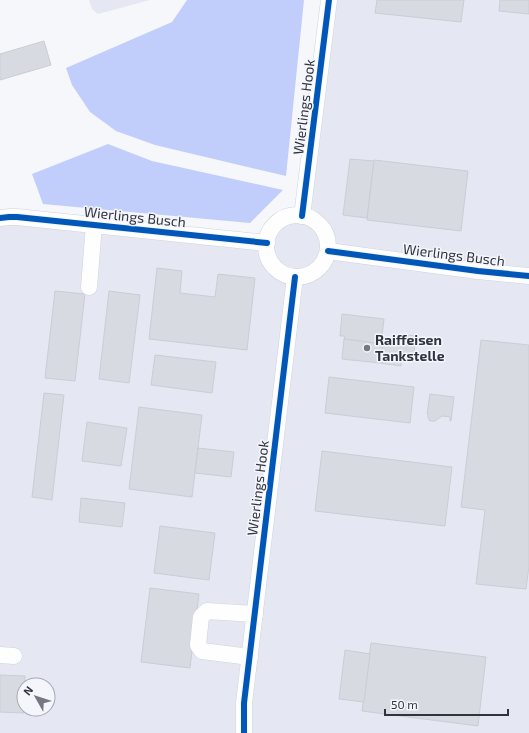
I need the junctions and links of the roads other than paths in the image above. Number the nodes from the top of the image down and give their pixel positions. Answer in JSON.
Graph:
{"nodes":[{"id":1,"x":329,"y":0,"type":"edge"},
{"id":2,"x":302,"y":216,"type":"junction"},
{"id":3,"x":0,"y":218,"type":"edge"},
{"id":4,"x":94,"y":225,"type":"junction"},
{"id":5,"x":267,"y":243,"type":"junction"},
{"id":6,"x":328,"y":251,"type":"junction"},
{"id":7,"x":529,"y":276,"type":"edge"},
{"id":8,"x":295,"y":277,"type":"junction"},
{"id":9,"x":89,"y":287,"type":"dead end"},
{"id":10,"x":255,"y":614,"type":"junction"},
{"id":11,"x":250,"y":657,"type":"junction"},
{"id":12,"x":244,"y":733,"type":"edge"}],
"edges":[{"from":1,"to":2,"type":"street","name":"Wierlings Hook"},
{"from":2,"to":5,"type":"street"},
{"from":2,"to":6,"type":"street"},
{"from":3,"to":4,"type":"street","name":"Wierlings Busch"},
{"from":4,"to":5,"type":"street","name":"Wierlings Busch"},
{"from":4,"to":9,"type":"street"},
{"from":5,"to":8,"type":"street"},
{"from":6,"to":7,"type":"street","name":"Wierlings Busch"},
{"from":6,"to":8,"type":"street"},
{"from":8,"to":10,"type":"street","name":"Wierlings Hook"},
{"from":10,"to":11,"type":"street","name":"Wierlings Hook"},
{"from":10,"to":11,"type":"street"},
{"from":11,"to":12,"type":"street","name":"Wierlings Hook"}]}
